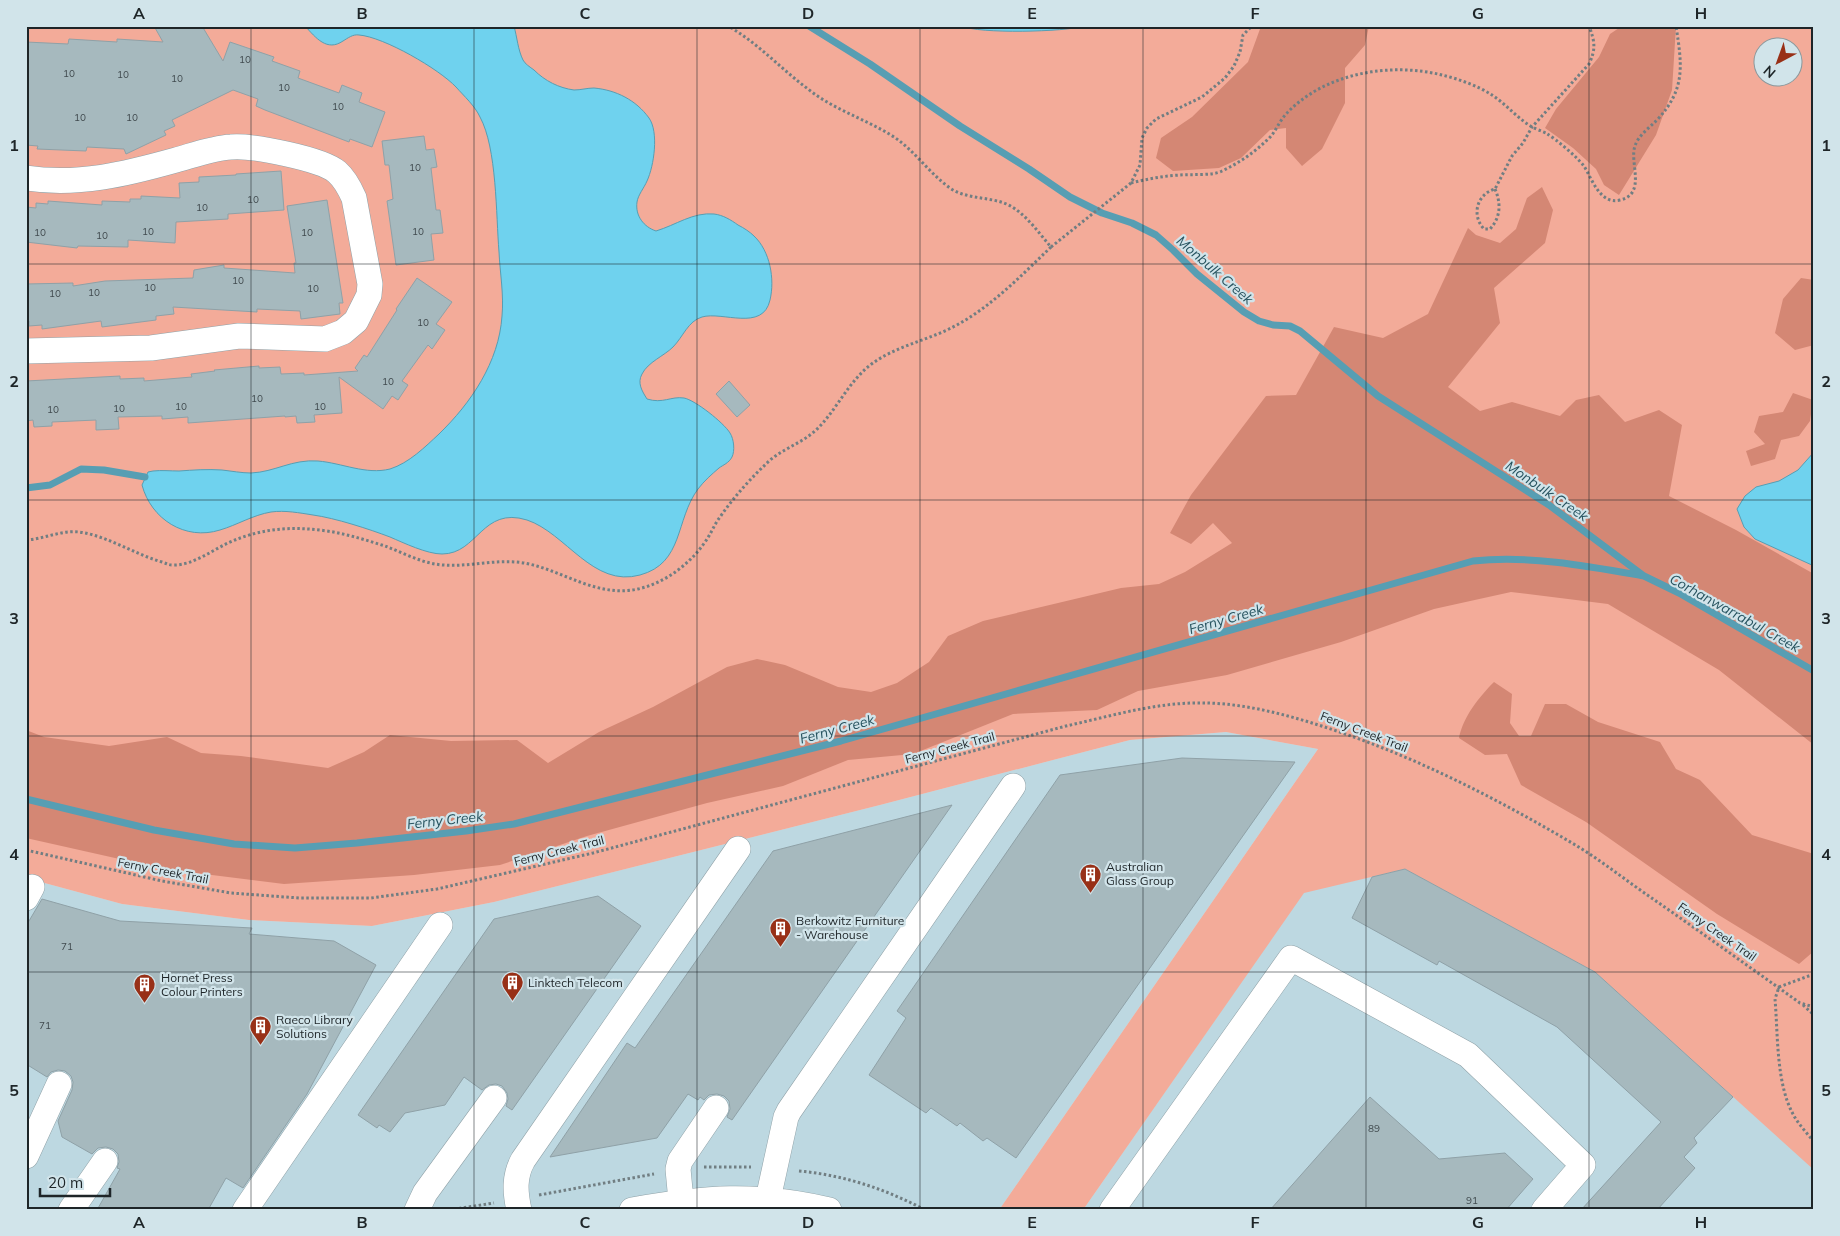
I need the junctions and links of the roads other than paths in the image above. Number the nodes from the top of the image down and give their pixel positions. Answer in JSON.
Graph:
{"nodes":[{"id":1,"x":26,"y":178,"type":"edge"},
{"id":2,"x":26,"y":351,"type":"edge"},
{"id":3,"x":1013,"y":786,"type":"dead end"},
{"id":4,"x":738,"y":848,"type":"dead end"},
{"id":5,"x":440,"y":926,"type":"dead end"},
{"id":6,"x":59,"y":1084,"type":"dead end"},
{"id":7,"x":494,"y":1098,"type":"dead end"},
{"id":8,"x":716,"y":1108,"type":"dead end"},
{"id":9,"x":26,"y":1156,"type":"edge"},
{"id":10,"x":105,"y":1161,"type":"dead end"},
{"id":11,"x":768,"y":1199,"type":"junction"},
{"id":12,"x":681,"y":1201,"type":"junction"},
{"id":13,"x":71,"y":1210,"type":"edge"},
{"id":14,"x":245,"y":1210,"type":"edge"},
{"id":15,"x":417,"y":1210,"type":"edge"},
{"id":16,"x":519,"y":1210,"type":"edge"},
{"id":17,"x":632,"y":1210,"type":"edge"},
{"id":18,"x":829,"y":1210,"type":"edge"},
{"id":19,"x":1112,"y":1210,"type":"edge"},
{"id":20,"x":1544,"y":1210,"type":"edge"}],
"edges":[{"from":1,"to":2,"type":"street"},
{"from":3,"to":11,"type":"street"},
{"from":4,"to":16,"type":"street"},
{"from":5,"to":14,"type":"street"},
{"from":6,"to":9,"type":"street"},
{"from":7,"to":15,"type":"street"},
{"from":8,"to":12,"type":"street"},
{"from":10,"to":13,"type":"street"},
{"from":11,"to":12,"type":"street"},
{"from":11,"to":18,"type":"street"},
{"from":12,"to":17,"type":"street"},
{"from":19,"to":20,"type":"street"}]}
